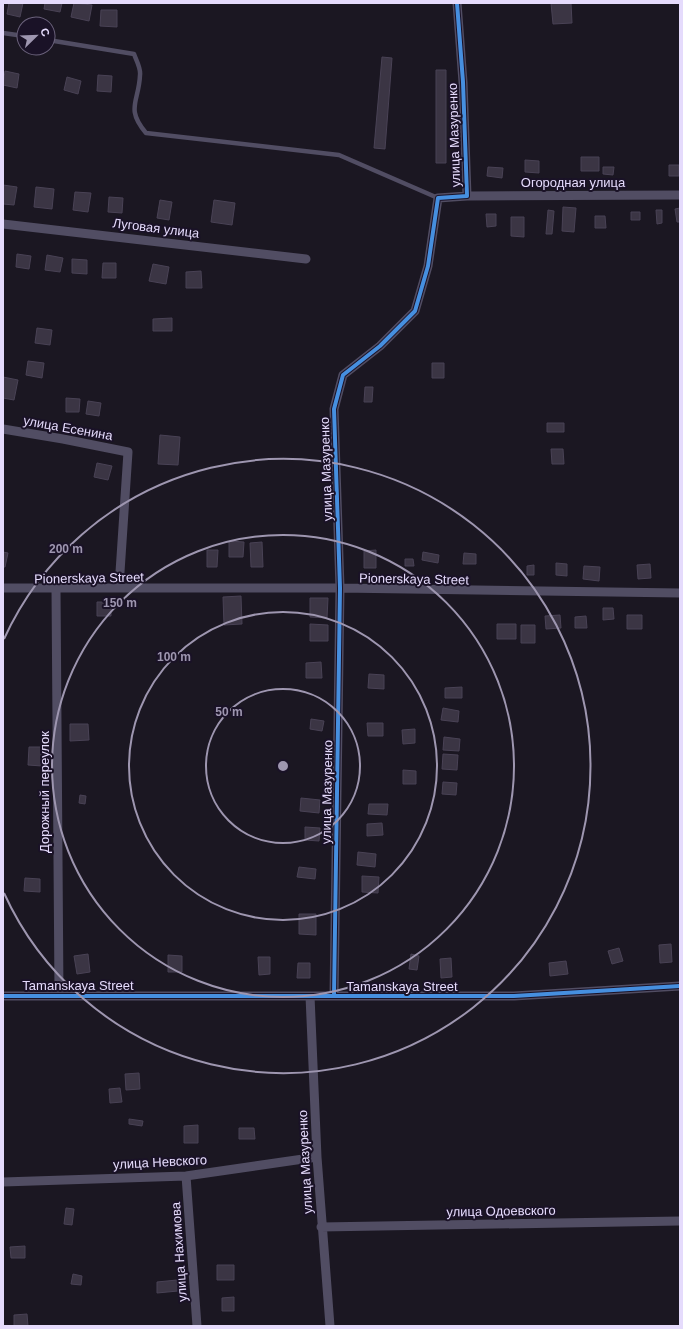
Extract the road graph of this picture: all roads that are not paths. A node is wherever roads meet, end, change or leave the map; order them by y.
1 (457, 3) edge
2 (3, 33) edge
3 (16, 35) edge
4 (56, 41) edge
5 (467, 196) junction
6 (680, 196) edge
7 (438, 198) junction
8 (3, 224) edge
9 (306, 259) dead end
10 (3, 430) edge
11 (119, 587) junction
12 (3, 588) edge
13 (340, 588) junction
14 (56, 589) junction
15 (680, 593) edge
16 (680, 986) edge
17 (59, 994) junction
18 (3, 996) edge
19 (310, 996) junction
20 (334, 996) junction
21 (317, 1157) junction
22 (186, 1176) junction
23 (3, 1182) edge
24 (680, 1221) edge
25 (321, 1227) junction
26 (196, 1326) edge
27 (330, 1326) edge

1 - 5 street, улица Мазуренко
2 - 3 lane
4 - 7 lane
5 - 6 street, Огородная улица
5 - 7 street, улица Мазуренко
7 - 13 street, улица Мазуренко
8 - 9 street, Луговая улица
10 - 11 street, улица Есенина
11 - 13 street, Pionerskaya Street
11 - 14 street, Pionerskaya Street
12 - 14 street, Pionerskaya Street
13 - 15 street, Pionerskaya Street
13 - 20 street, улица Мазуренко
14 - 17 street, Дорожный переулок
16 - 20 street, Tamanskaya Street
17 - 18 street, Tamanskaya Street
17 - 19 street, Tamanskaya Street
19 - 20 street, Tamanskaya Street
19 - 21 street, улица Мазуренко
21 - 22 street, улица Невского
21 - 25 street, улица Мазуренко
22 - 23 street, улица Невского
22 - 26 street, улица Нахимова
24 - 25 street, улица Одоевского
25 - 27 street, улица Мазуренко

